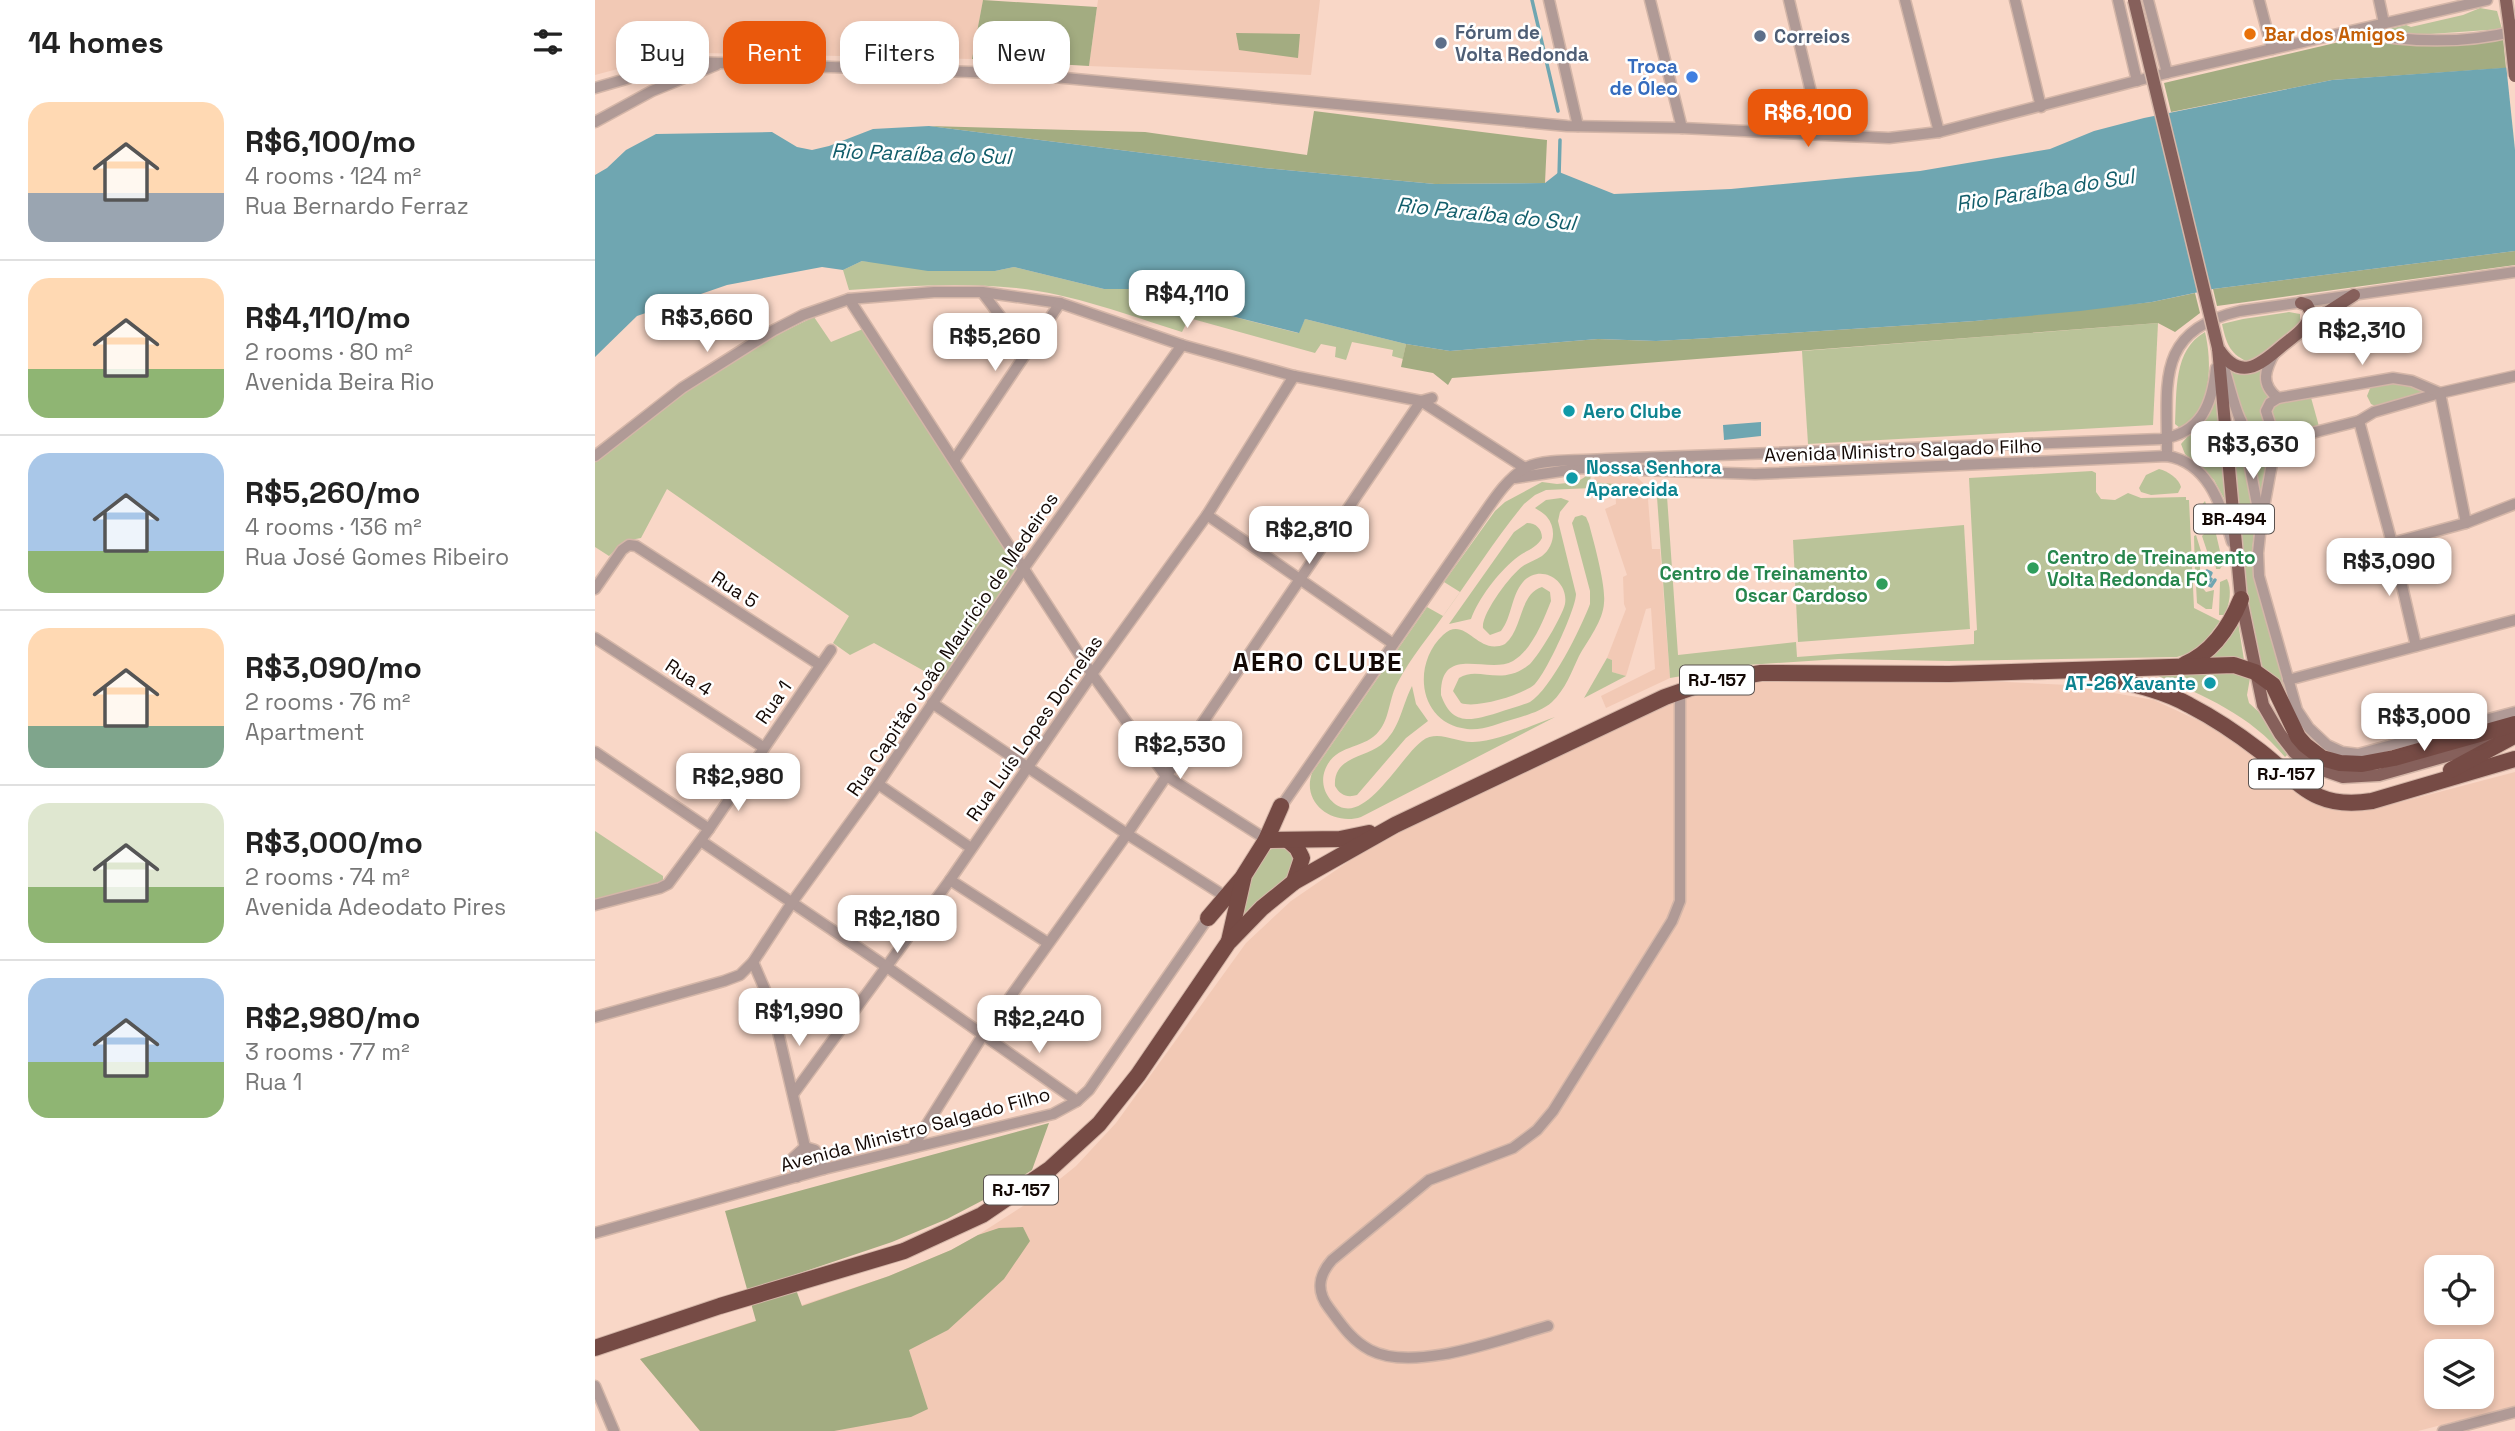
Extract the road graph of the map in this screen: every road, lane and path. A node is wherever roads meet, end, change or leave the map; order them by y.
1 (1549, 0) edge
2 (1650, 0) edge
3 (1789, 0) edge
4 (1905, 0) edge
5 (2015, 0) edge
6 (2118, 0) edge
7 (2134, 0) edge
8 (2148, 0) edge
9 (2259, 0) edge
10 (2379, 0) edge
11 (2487, 0) edge
12 (2506, 0) edge
13 (2384, 23) junction
14 (2512, 27) edge
15 (2350, 31) junction
16 (2272, 49) junction
17 (2514, 56) edge
18 (719, 64) junction
19 (2167, 74) junction
20 (2515, 76) edge
21 (2137, 81) junction
22 (595, 88) edge
23 (2041, 107) junction
24 (595, 122) edge
25 (1572, 126) junction
26 (1682, 128) junction
27 (1939, 132) junction
28 (1821, 134) junction
29 (2515, 272) edge
30 (982, 292) junction
31 (2354, 295) junction
32 (849, 299) junction
33 (1060, 303) junction
34 (2301, 303) junction
35 (2306, 326) junction
36 (1182, 345) junction
37 (2218, 348) junction
38 (2275, 352) junction
39 (1027, 353) junction
40 (1294, 376) junction
41 (2515, 376) edge
42 (2440, 393) junction
43 (2278, 398) junction
44 (1426, 399) junction
45 (2241, 421) junction
46 (2359, 421) junction
47 (2167, 438) junction
48 (2276, 442) junction
49 (1502, 455) junction
50 (595, 456) edge
51 (2167, 456) junction
52 (955, 460) junction
53 (1525, 468) junction
54 (1512, 478) junction
55 (2515, 505) edge
56 (1207, 515) junction
57 (2466, 523) junction
58 (2261, 525) junction
59 (2392, 543) junction
60 (2236, 555) junction
61 (1024, 568) junction
62 (1301, 579) junction
63 (595, 589) edge
64 (2241, 599) junction
65 (2515, 620) edge
66 (595, 638) edge
67 (1392, 643) junction
68 (2416, 646) junction
69 (831, 650) dead end
70 (820, 665) junction
71 (2176, 667) junction
72 (2071, 670) junction
73 (2255, 672) junction
74 (1092, 674) junction
75 (2288, 680) junction
76 (1680, 691) junction
77 (932, 703) junction
78 (2515, 712) edge
79 (2515, 732) edge
80 (764, 747) junction
81 (595, 752) edge
82 (2515, 759) edge
83 (1027, 767) junction
84 (1165, 775) junction
85 (879, 784) junction
86 (2425, 784) junction
87 (1281, 806) joint
88 (1395, 825) junction
89 (709, 829) junction
90 (1127, 834) junction
91 (1264, 838) junction
92 (701, 841) junction
93 (1289, 841) junction
94 (971, 848) junction
95 (1244, 876) junction
96 (950, 880) junction
97 (1294, 882) junction
98 (1223, 895) junction
99 (793, 901) junction
100 (595, 905) edge
101 (1208, 918) junction
102 (1048, 943) junction
103 (1228, 943) junction
104 (753, 962) junction
105 (887, 967) junction
106 (595, 1017) edge
107 (983, 1035) junction
108 (793, 1093) junction
109 (1077, 1101) junction
110 (914, 1146) junction
111 (805, 1147) junction
112 (824, 1169) junction
113 (797, 1177) junction
114 (595, 1233) edge
115 (1548, 1326) dead end
116 (595, 1348) edge
117 (595, 1386) edge
118 (2515, 1412) edge
119 (614, 1431) edge
120 (2443, 1431) edge

1 - 25 street
2 - 26 street
3 - 28 street
4 - 27 street
5 - 23 street
6 - 21 street
7 - 37 main road, bridge
8 - 19 street
9 - 16 street
10 - 13 street
11 - 13 street
12 - 14 main road
13 - 15 street
14 - 15 street
14 - 17 main road, bridge
15 - 16 street
16 - 19 street
17 - 20 main road, bridge
18 - 22 street
18 - 24 street
18 - 25 street
19 - 21 street
21 - 23 street
23 - 27 street
25 - 26 street
26 - 28 street
27 - 28 street
29 - 31 street
30 - 32 street
30 - 33 street
30 - 39 street
31 - 34 street
31 - 35 main road
32 - 50 street
32 - 52 street
33 - 36 street
33 - 39 street
34 - 35 main road
34 - 47 street
35 - 38 main road
36 - 40 street
36 - 61 street, Rua Capitão João Maurício de Medeiros
37 - 38 main road
37 - 45 street
37 - 47 street, Avenida Ministro Salgado Filho
37 - 60 main road, BR-494
38 - 43 street
39 - 52 street
40 - 44 street
40 - 56 street, Rua Luís Lopes Dornelas
41 - 42 street
42 - 43 street
42 - 46 street
42 - 57 street
43 - 48 street
44 - 49 street
44 - 62 street
45 - 48 street
45 - 58 street
46 - 48 street
46 - 59 street
47 - 51 street
47 - 53 street, Avenida Ministro Salgado Filho
48 - 58 street
49 - 53 street
49 - 54 street
51 - 54 street, Avenida Ministro Salgado Filho
51 - 60 street
52 - 61 street
53 - 54 street, Avenida Ministro Salgado Filho
54 - 67 street, Avenida Ministro Salgado Filho
55 - 57 street
56 - 62 street
56 - 74 street, Rua Luís Lopes Dornelas
57 - 59 street
58 - 75 street
59 - 68 street
60 - 64 main road, BR-494
61 - 74 street
61 - 77 street, Rua Capitão João Maurício de Medeiros
62 - 67 street
62 - 84 street
63 - 70 street, Rua 5
64 - 71 highway
64 - 73 main road, BR-494
65 - 68 street
66 - 80 street, Rua 4
67 - 87 street, Avenida Ministro Salgado Filho
68 - 75 street
69 - 70 street, Rua 1
70 - 80 street, Rua 1
71 - 72 highway
71 - 73 highway
72 - 76 highway, RJ-157
72 - 86 highway, RJ-157
73 - 79 highway
74 - 83 street, Rua Luís Lopes Dornelas
74 - 84 street
75 - 78 street
76 - 88 highway, RJ-157
76 - 115 street
77 - 83 street
77 - 85 street, Rua Capitão João Maurício de Medeiros
79 - 86 highway
80 - 89 street, Rua 1
81 - 89 street
82 - 86 highway, RJ-157
83 - 90 street
83 - 94 street, Rua Luís Lopes Dornelas
84 - 90 street
84 - 91 street
85 - 94 street
85 - 99 street, Rua Capitão João Maurício de Medeiros
87 - 91 highway
88 - 93 highway
88 - 97 highway, RJ-157
89 - 92 street, Rua 1
90 - 98 street
90 - 102 street
91 - 93 highway
91 - 95 highway
91 - 98 street, Avenida Ministro Salgado Filho
92 - 99 street
92 - 100 street, Rua 1
93 - 97 highway
94 - 96 street, Rua Luís Lopes Dornelas
95 - 101 highway
95 - 103 highway
96 - 102 street
96 - 105 street, Rua Luís Lopes Dornelas
97 - 103 highway, RJ-157
98 - 101 street, Avenida Ministro Salgado Filho
99 - 104 street, Rua Capitão João Maurício de Medeiros
99 - 105 street
101 - 109 street, Avenida Ministro Salgado Filho
102 - 107 street
103 - 116 highway, RJ-157
104 - 106 street, Rua Capitão João Maurício de Medeiros
104 - 108 street
105 - 107 street
105 - 108 street, Rua Luís Lopes Dornelas
107 - 109 street
107 - 110 street
108 - 111 street
109 - 110 street, Avenida Ministro Salgado Filho
110 - 112 street, Avenida Ministro Salgado Filho
111 - 112 street
111 - 113 street
112 - 113 street, Avenida Ministro Salgado Filho
113 - 114 street, Avenida Ministro Salgado Filho
117 - 119 street
118 - 120 street

